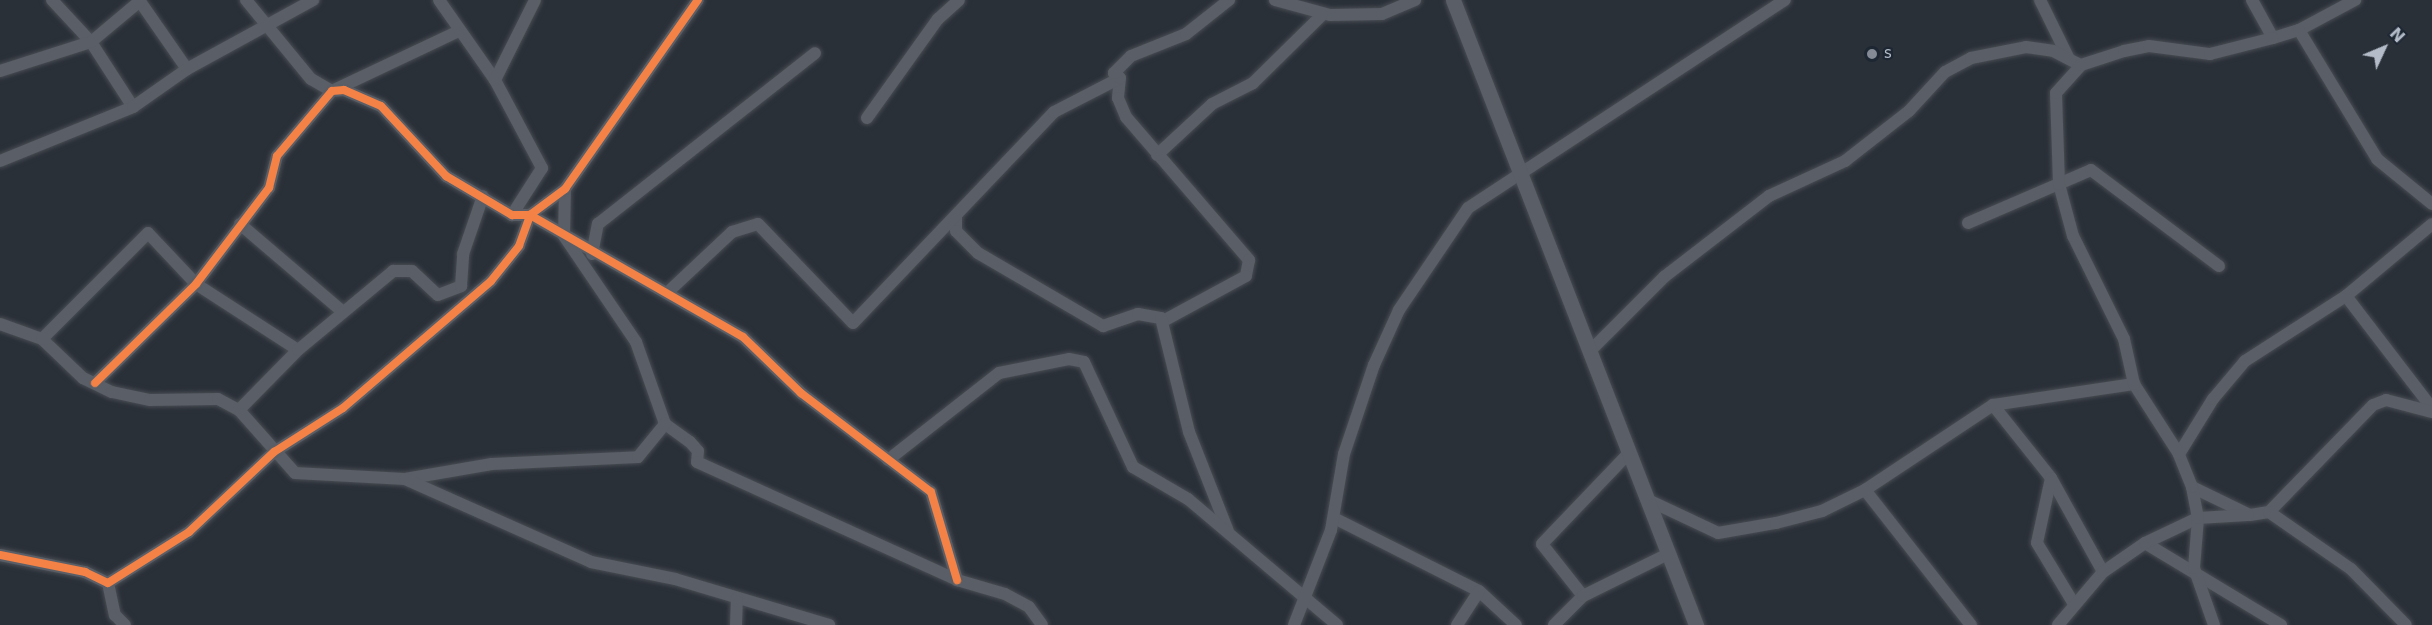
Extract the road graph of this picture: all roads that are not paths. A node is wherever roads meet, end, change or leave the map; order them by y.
1 (52, 0) edge
2 (139, 0) edge
3 (246, 0) edge
4 (313, 0) edge
5 (439, 0) edge
6 (535, 0) edge
7 (699, 0) edge
8 (959, 0) edge
9 (1229, 0) edge
10 (1275, 0) edge
11 (1415, 0) edge
12 (1453, 0) edge
13 (1785, 0) edge
14 (2040, 0) edge
15 (2252, 0) edge
16 (2355, 0) edge
17 (1322, 15) junction
18 (264, 28) junction
19 (2300, 30) junction
20 (459, 31) junction
21 (2272, 38) junction
22 (91, 42) junction
23 (815, 53) dead end
24 (2068, 57) junction
25 (2081, 65) junction
26 (187, 69) junction
27 (0, 71) edge
28 (1120, 78) junction
29 (495, 80) junction
30 (332, 91) junction
31 (133, 106) junction
32 (867, 118) dead end
33 (1157, 155) junction
34 (0, 161) edge
35 (1520, 169) junction
36 (2059, 184) junction
37 (565, 189) junction
38 (483, 196) junction
39 (2432, 204) edge
40 (512, 215) junction
41 (530, 215) junction
42 (956, 215) junction
43 (1968, 223) dead end
44 (240, 224) junction
45 (2432, 224) edge
46 (564, 236) junction
47 (592, 254) junction
48 (2219, 266) dead end
49 (196, 284) junction
50 (668, 292) junction
51 (2346, 296) junction
52 (343, 312) junction
53 (1163, 321) junction
54 (0, 324) edge
55 (42, 339) junction
56 (1592, 349) junction
57 (298, 351) junction
58 (95, 383) junction
59 (2134, 384) junction
60 (1993, 405) junction
61 (239, 410) junction
62 (2432, 410) edge
63 (665, 424) junction
64 (274, 452) junction
65 (1630, 452) junction
66 (2179, 454) junction
67 (888, 460) junction
68 (405, 478) junction
69 (2051, 478) junction
70 (2192, 487) junction
71 (1865, 490) junction
72 (1648, 500) junction
73 (2269, 512) junction
74 (2250, 514) junction
75 (1334, 518) junction
76 (2198, 518) junction
77 (1230, 535) junction
78 (2145, 543) junction
79 (1668, 554) junction
80 (0, 555) edge
81 (2194, 568) junction
82 (2103, 572) junction
83 (957, 580) junction
84 (108, 583) junction
85 (1479, 591) junction
86 (1583, 596) junction
87 (737, 598) junction
88 (1305, 599) junction
89 (2074, 604) junction
90 (799, 621) edge
91 (1038, 624) edge
92 (125, 625) edge
93 (736, 625) edge
94 (829, 625) edge
95 (1294, 625) edge
96 (1337, 625) edge
97 (1457, 625) edge
98 (1516, 625) edge
99 (1554, 625) edge
100 (1696, 625) edge
101 (1971, 625) edge
102 (2058, 625) edge
103 (2214, 625) edge
104 (2281, 625) edge
105 (2406, 625) edge

1 - 22 street
2 - 22 street
2 - 26 street
3 - 18 street
4 - 18 street
5 - 20 street
6 - 29 street
7 - 37 street
8 - 32 street
9 - 28 street
10 - 17 street
11 - 17 street
12 - 35 street
13 - 35 street
14 - 24 street
15 - 21 street
16 - 19 street
17 - 33 street
18 - 26 street
18 - 30 street
19 - 21 street
19 - 39 street
20 - 29 street
20 - 30 street
21 - 25 street
22 - 27 street
22 - 31 street
23 - 47 street
24 - 25 street
24 - 56 street
25 - 36 street
26 - 31 street
28 - 33 street
28 - 42 street
29 - 40 street
30 - 38 street
30 - 44 street
31 - 34 street
33 - 53 street
35 - 56 street
35 - 75 street
36 - 43 street
36 - 48 street
36 - 59 street
37 - 41 street
37 - 46 street
38 - 40 street
38 - 52 street
40 - 41 street
41 - 46 street
41 - 64 street
42 - 50 street
42 - 53 street
44 - 49 street
44 - 52 street
45 - 51 street
46 - 47 street
46 - 63 street
47 - 50 street
49 - 55 street
49 - 57 street
49 - 58 street
50 - 67 street
51 - 62 street
51 - 66 street
52 - 57 street
53 - 77 street
54 - 55 street
55 - 58 street
56 - 65 street
57 - 61 street
58 - 61 street
59 - 60 street
59 - 66 street
60 - 69 street
60 - 71 street
61 - 64 street
62 - 73 street
63 - 68 street
63 - 83 street
64 - 68 street
64 - 84 street
65 - 72 street
65 - 86 street
66 - 70 street
67 - 77 street
67 - 83 street
68 - 87 street
69 - 82 street
69 - 89 street
70 - 74 street
70 - 76 street
71 - 72 street
71 - 101 street
72 - 79 street
73 - 74 street
73 - 105 street
74 - 76 street
75 - 85 street
75 - 88 street
76 - 78 street
76 - 81 street
77 - 88 street
78 - 81 street
78 - 82 street
79 - 86 street
79 - 100 street
80 - 84 street
81 - 103 street
81 - 104 street
82 - 89 street
83 - 91 street
84 - 92 street
85 - 97 street
85 - 98 street
86 - 99 street
87 - 90 street
87 - 93 street
88 - 95 street
88 - 96 street
89 - 102 street
90 - 94 street

